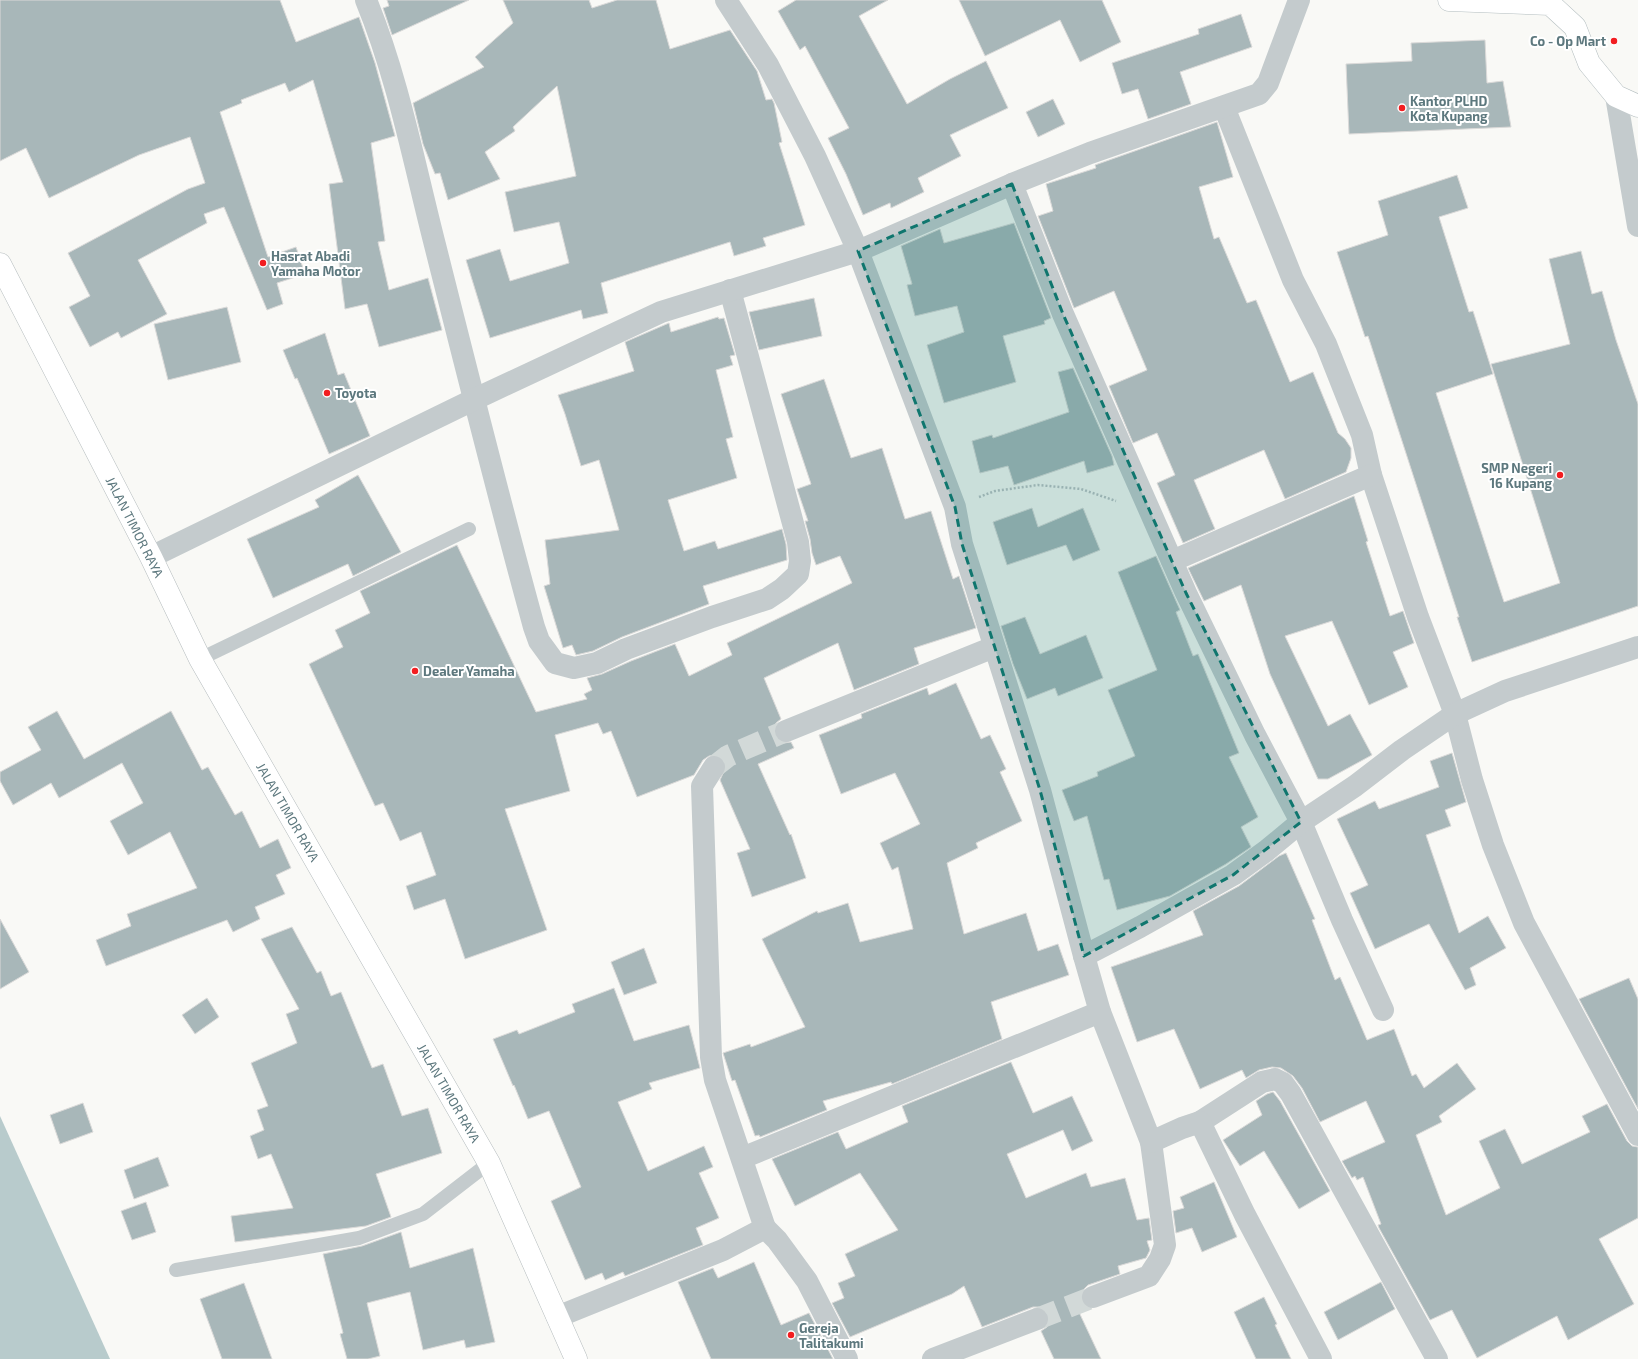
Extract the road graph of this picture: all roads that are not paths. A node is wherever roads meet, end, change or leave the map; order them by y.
1 (366, 0) edge
2 (726, 0) edge
3 (1299, 0) edge
4 (1449, 0) edge
5 (1549, 2) edge
6 (1616, 96) junction
7 (1638, 106) edge
8 (1224, 107) junction
9 (1012, 184) junction
10 (1638, 226) edge
11 (858, 251) junction
12 (0, 264) edge
13 (730, 290) junction
14 (474, 400) junction
15 (1371, 475) junction
16 (469, 529) dead end
17 (151, 557) junction
18 (1172, 561) junction
19 (994, 647) junction
20 (1638, 647) edge
21 (200, 659) junction
22 (1455, 714) junction
23 (786, 731) tunnel mouth
24 (714, 767) tunnel mouth
25 (1301, 822) junction
26 (1084, 956) junction
27 (1383, 1010) dead end
28 (1100, 1012) junction
29 (1200, 1122) junction
30 (1638, 1135) edge
31 (1151, 1142) junction
32 (742, 1158) junction
33 (489, 1163) junction
34 (765, 1228) junction
35 (176, 1270) dead end
36 (1093, 1298) tunnel mouth
37 (557, 1317) junction
38 (1037, 1319) tunnel mouth
39 (576, 1359) edge
40 (847, 1359) edge
41 (933, 1359) edge
42 (1321, 1359) edge
43 (1437, 1359) edge

1 - 14 street
2 - 11 street
3 - 8 street
4 - 5 main road
5 - 6 main road
6 - 7 main road
6 - 10 street
8 - 9 street
8 - 15 street
9 - 11 street
9 - 18 street
11 - 13 street
11 - 19 street
12 - 17 main road, JALAN TIMOR RAYA
13 - 14 street
13 - 14 street
14 - 17 street
15 - 18 street
15 - 22 street
16 - 21 lane
17 - 21 main road, JALAN TIMOR RAYA
18 - 25 street
19 - 23 street
19 - 26 street
20 - 22 street
21 - 33 main road, JALAN TIMOR RAYA
22 - 25 street
22 - 30 street
24 - 32 street
25 - 26 street
25 - 27 street
26 - 28 street
28 - 31 street
28 - 32 street
29 - 31 street
29 - 42 street
29 - 43 street
31 - 36 street
32 - 34 street
33 - 35 lane
33 - 37 main road, JALAN TIMOR RAYA
34 - 37 street
34 - 40 street
37 - 39 main road, JALAN TIMOR RAYA
38 - 41 street

